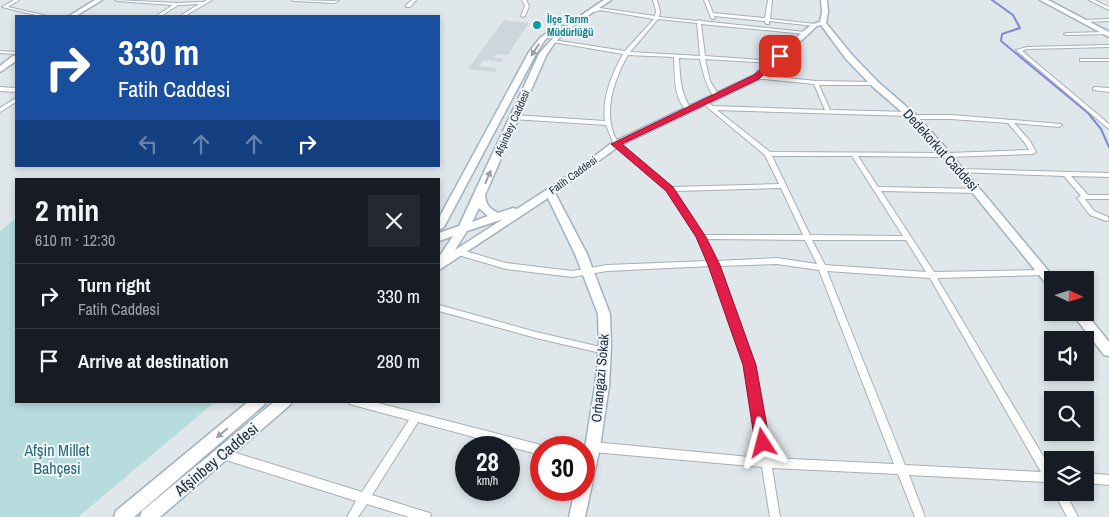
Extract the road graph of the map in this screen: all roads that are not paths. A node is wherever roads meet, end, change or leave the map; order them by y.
1 (16, 0) edge
2 (99, 0) edge
3 (117, 0) edge
4 (138, 0) edge
5 (186, 0) edge
6 (210, 0) edge
7 (294, 0) edge
8 (337, 0) edge
9 (414, 0) edge
10 (524, 0) edge
11 (601, 0) edge
12 (608, 0) edge
13 (655, 0) edge
14 (706, 0) edge
15 (770, 0) edge
16 (824, 0) edge
17 (1043, 0) edge
18 (1090, 0) edge
19 (204, 3) junction
20 (179, 4) junction
21 (2, 6) edge
22 (408, 6) dead end
23 (1109, 9) edge
24 (595, 11) junction
25 (712, 14) junction
26 (41, 15) edge
27 (74, 15) edge
28 (160, 15) edge
29 (184, 15) edge
30 (523, 16) dead end
31 (657, 18) junction
32 (768, 19) junction
33 (822, 20) junction
34 (1109, 20) edge
35 (699, 21) junction
36 (1084, 21) junction
37 (715, 22) junction
38 (765, 27) junction
39 (805, 32) junction
40 (1066, 34) dead end
41 (1108, 34) edge
42 (553, 41) junction
43 (1109, 46) edge
44 (0, 52) edge
45 (15, 53) edge
46 (626, 53) junction
47 (676, 56) junction
48 (703, 57) junction
49 (15, 59) edge
50 (1082, 60) dead end
51 (1109, 60) edge
52 (773, 62) junction
53 (0, 70) edge
54 (756, 77) junction
55 (816, 83) junction
56 (875, 84) junction
57 (0, 89) edge
58 (1095, 89) dead end
59 (15, 90) edge
60 (1109, 90) edge
61 (716, 96) junction
62 (15, 101) edge
63 (707, 105) junction
64 (0, 110) edge
65 (689, 110) junction
66 (828, 111) junction
67 (912, 115) junction
68 (514, 117) junction
69 (1009, 122) junction
70 (608, 123) junction
71 (1059, 125) dead end
72 (1109, 127) edge
73 (616, 144) junction
74 (768, 154) junction
75 (854, 155) junction
76 (947, 155) junction
77 (961, 171) junction
78 (1066, 174) junction
79 (1109, 175) edge
80 (784, 186) junction
81 (875, 188) junction
82 (670, 189) junction
83 (978, 191) junction
84 (550, 192) junction
85 (480, 195) junction
86 (1086, 197) junction
87 (1109, 197) edge
88 (533, 204) junction
89 (497, 217) junction
90 (1106, 219) dead end
91 (440, 226) edge
92 (463, 229) junction
93 (440, 236) edge
94 (807, 236) junction
95 (701, 237) junction
96 (907, 238) junction
97 (455, 250) junction
98 (440, 251) edge
99 (440, 265) edge
100 (714, 265) junction
101 (822, 268) junction
102 (588, 270) junction
103 (1043, 272) joint
104 (932, 275) junction
105 (440, 308) edge
106 (1084, 321) edge
107 (605, 351) junction
108 (1109, 351) edge
109 (257, 403) edge
110 (283, 403) edge
111 (360, 403) edge
112 (415, 418) junction
113 (595, 436) edge
114 (530, 447) edge
115 (595, 447) edge
116 (223, 454) junction
117 (766, 463) junction
118 (1044, 464) edge
119 (902, 470) junction
120 (1044, 478) edge
121 (1094, 479) edge
122 (1109, 480) edge
123 (366, 498) junction
124 (580, 501) edge
125 (1064, 501) edge
126 (122, 517) edge
127 (148, 517) edge
128 (352, 517) edge
129 (426, 517) edge
130 (577, 517) edge
131 (775, 517) edge
132 (920, 517) edge
133 (1073, 517) edge

1 - 21 street
2 - 27 street
3 - 4 street
4 - 20 street
5 - 20 street
6 - 19 street
7 - 8 street
9 - 22 street
10 - 30 street
11 -> 91 street, Afşinbey Caddesi
12 - 24 street, Afşinbey Caddesi
13 - 31 street
14 - 25 street
15 - 32 street
16 - 33 street
17 - 36 street
18 - 23 street
19 - 20 street
19 - 29 street
20 - 28 street
21 - 26 street
24 - 31 street
24 - 42 street, Afşinbey Caddesi
25 - 32 street
25 - 37 street
31 - 35 street
31 - 46 street
32 - 33 street
32 - 38 street
33 - 39 street, Fatih Caddesi
33 - 56 street, Dedekorkut Caddesi
34 - 36 street
35 - 37 street
35 - 48 street
36 - 41 street
37 - 38 street
38 - 39 street
39 - 52 street, Fatih Caddesi
40 - 41 street
42 - 46 street
42 - 68 street, Afşinbey Caddesi
43 - 72 street
44 - 45 street
46 - 47 street
46 - 70 street
47 - 48 street
47 - 65 street
48 - 52 street
48 - 61 street
49 - 53 street
50 - 51 street
52 - 54 street, Fatih Caddesi
54 - 55 street
54 - 61 street, Fatih Caddesi
55 - 56 street
55 - 66 street
56 - 67 street, Dedekorkut Caddesi
57 - 59 street
58 - 60 street
61 - 63 street, Fatih Caddesi
62 - 64 street
63 - 65 street, Fatih Caddesi
63 - 66 street
63 - 74 street
65 - 73 street, Fatih Caddesi
66 - 67 street
67 - 69 street
67 - 76 street, Dedekorkut Caddesi
68 - 70 street
85 -> 68 street, Afşinbey Caddesi
69 - 71 street
69 - 76 street
70 - 73 street
73 - 82 street
73 - 84 street, Fatih Caddesi
74 - 75 street
74 - 80 street
75 - 76 street
75 - 81 street
76 - 77 street, Dedekorkut Caddesi
77 - 78 street
77 - 83 street, Dedekorkut Caddesi
78 - 79 street
78 - 86 street
80 - 82 street
80 - 94 street
81 - 83 street
81 - 96 street
82 - 95 street
83 - 103 street, Dedekorkut Caddesi
84 - 88 street, Fatih Caddesi
84 - 102 street, Orhangazi Sokak
85 - 89 street
85 - 92 street, Afşinbey Caddesi
86 - 87 street
86 - 90 street
88 - 89 street
88 - 97 street
89 - 92 street
92 - 93 street
92 - 97 street, Afşinbey Caddesi
94 - 95 street
94 - 96 street
94 - 101 street
95 - 100 street
96 - 104 street
97 - 98 street
97 - 99 street
97 - 102 street
100 - 101 street
100 - 102 street
100 - 117 street
101 - 104 street
101 - 119 street
102 - 107 street, Orhangazi Sokak
103 - 104 street
104 - 118 street
105 - 107 street
106 - 108 street
107 - 113 street, Orhangazi Sokak
109 -> 126 street, Afşinbey Caddesi
110 - 116 street, Afşinbey Caddesi
111 - 112 street
112 - 114 street
112 - 123 street
115 - 117 street
116 - 123 street
116 - 127 street, Afşinbey Caddesi
117 - 119 street
117 - 131 street
119 - 120 street
119 - 132 street
121 - 122 street
123 - 128 street
123 - 129 street
124 - 130 street
125 - 133 street

